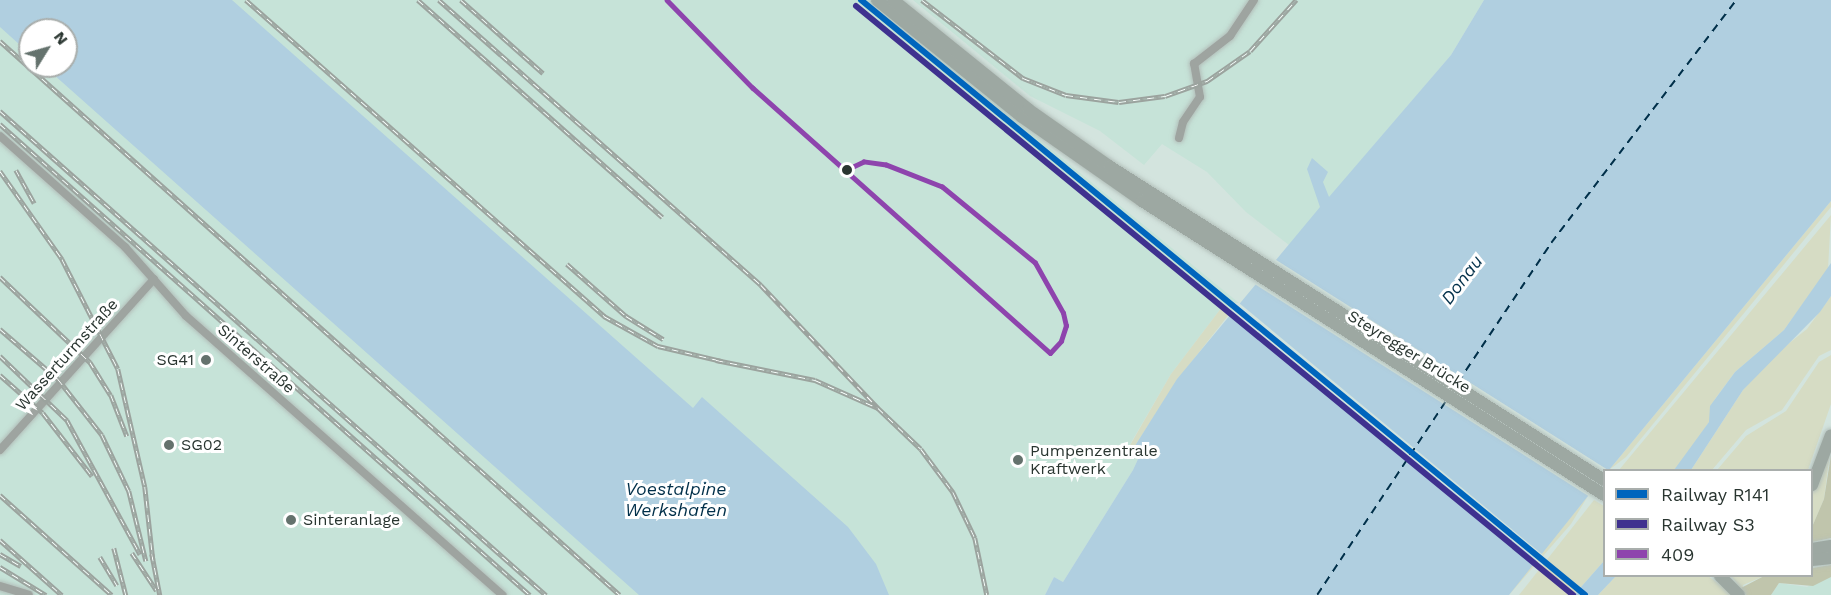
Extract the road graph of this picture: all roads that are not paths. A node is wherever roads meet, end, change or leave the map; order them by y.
1 (877, 0) edge
2 (893, 0) edge
3 (1254, 0) edge
4 (0, 136) edge
5 (1179, 138) dead end
6 (1200, 232) junction
7 (154, 279) junction
8 (1831, 435) edge
9 (0, 450) edge
10 (1603, 479) edge
11 (1813, 482) edge
12 (1603, 494) edge
13 (1720, 577) edge
14 (0, 586) edge
15 (29, 595) edge
16 (502, 595) edge
17 (1739, 595) edge

1 - 6 main road
2 - 6 main road
3 - 5 street
4 - 7 street, Sinterstraße
6 - 10 main road, Steyregger Brücke
6 - 12 main road, Steyregger Brücke
7 - 9 street, Wasserturmstraße
7 - 16 street, Sinterstraße
8 - 11 main road
13 - 17 main road
14 - 15 street

